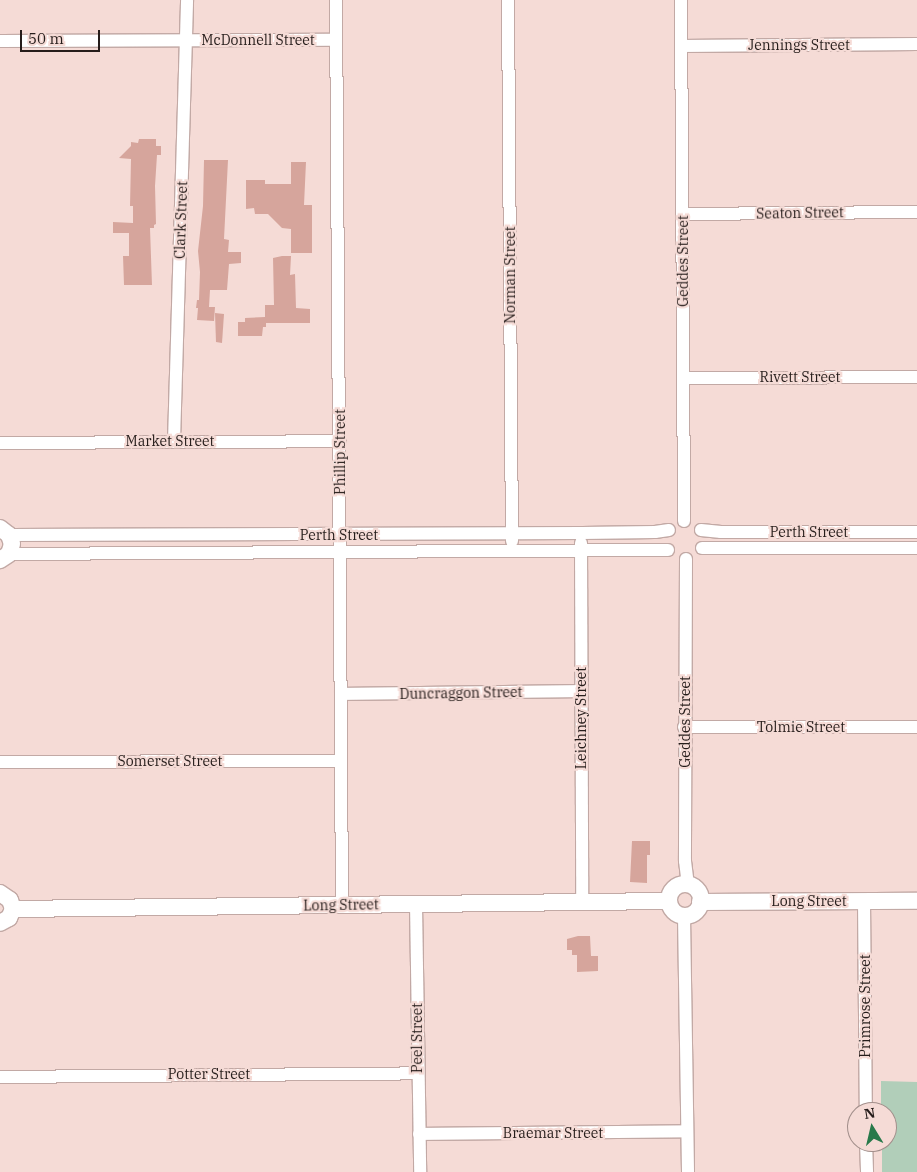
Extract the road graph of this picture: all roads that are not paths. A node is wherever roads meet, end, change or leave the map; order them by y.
1 (187, 0) edge
2 (336, 0) edge
3 (508, 0) edge
4 (681, 0) edge
5 (187, 40) junction
6 (336, 40) junction
7 (0, 41) edge
8 (917, 44) edge
9 (681, 46) junction
10 (917, 212) edge
11 (683, 214) junction
12 (917, 377) edge
13 (682, 378) junction
14 (174, 441) junction
15 (340, 441) junction
16 (0, 443) edge
17 (684, 521) junction
18 (669, 530) junction
19 (701, 530) junction
20 (5, 531) edge
21 (917, 532) edge
22 (512, 533) junction
23 (812, 533) junction
24 (582, 534) junction
25 (339, 535) junction
26 (702, 548) junction
27 (917, 548) edge
28 (812, 549) junction
29 (339, 550) junction
30 (581, 550) junction
31 (668, 550) junction
32 (512, 551) junction
33 (4, 557) edge
34 (686, 559) junction
35 (581, 691) junction
36 (341, 694) junction
37 (684, 727) junction
38 (917, 727) edge
39 (339, 761) junction
40 (0, 762) edge
41 (688, 884) junction
42 (0, 893) edge
43 (669, 901) junction
44 (864, 901) junction
45 (917, 901) edge
46 (700, 902) junction
47 (582, 903) junction
48 (416, 904) junction
49 (342, 905) junction
50 (13, 909) junction
51 (684, 916) junction
52 (0, 923) edge
53 (417, 1073) junction
54 (0, 1076) edge
55 (866, 1102) edge
56 (687, 1131) junction
57 (419, 1134) junction
58 (866, 1152) edge
59 (420, 1172) edge
60 (688, 1172) edge
61 (867, 1172) edge

1 - 5 street, Clark Street
2 - 6 street, Phillip Street
3 - 22 street, Norman Street
4 - 9 street, Geddes Street
5 - 6 street, McDonnell Street
5 - 7 street, McDonnell Street
5 - 14 street, Clark Street
6 - 15 street, Phillip Street
8 - 9 street, Jennings Street
9 - 11 street, Geddes Street
10 - 11 street, Seaton Street
11 - 13 street, Geddes Street
12 - 13 street, Rivett Street
13 - 17 street, Geddes Street
14 - 15 street, Market Street
14 - 16 street, Market Street
15 - 25 street, Phillip Street
17 - 18 street
17 - 19 street
18 - 24 street, Perth Street
18 - 31 street
19 - 23 street, Perth Street
19 - 26 street
20 - 25 street, Perth Street
20 - 33 street
21 - 23 street, Perth Street
22 - 24 street, Perth Street
22 - 25 street, Perth Street
22 - 32 street, Norman Street
23 - 28 street
24 - 30 street, Leichney Street
25 - 29 street, Phillip Street
26 - 28 street, Perth Street
26 - 34 street
27 - 28 street, Perth Street
29 - 32 street, Perth Street
29 - 33 street, Perth Street
29 - 36 street, Phillip Street
30 - 31 street, Perth Street
30 - 32 street, Perth Street
30 - 35 street, Leichney Street
31 - 34 street
34 - 37 street, Geddes Street
35 - 36 street, Duncraggon Street
35 - 47 street, Leichney Street
36 - 39 street, Phillip Street
37 - 38 street, Tolmie Street
37 - 41 street, Geddes Street
39 - 40 street, Somerset Street
39 - 49 street, Phillip Street
41 - 43 street
41 - 46 street
42 - 50 street
43 - 47 street, Long Street
43 - 51 street
44 - 45 street, Long Street
44 - 46 street, Long Street
44 - 55 street, Primrose Street
46 - 51 street
47 - 48 street, Long Street
48 - 49 street, Long Street
48 - 53 street, Peel Street
49 - 50 street, Long Street
50 - 52 street
51 - 56 street
53 - 54 street, Potter Street
53 - 57 street, Peel Street
56 - 57 street, Braemar Street
56 - 60 street
57 - 59 street, Peel Street
58 - 61 street

